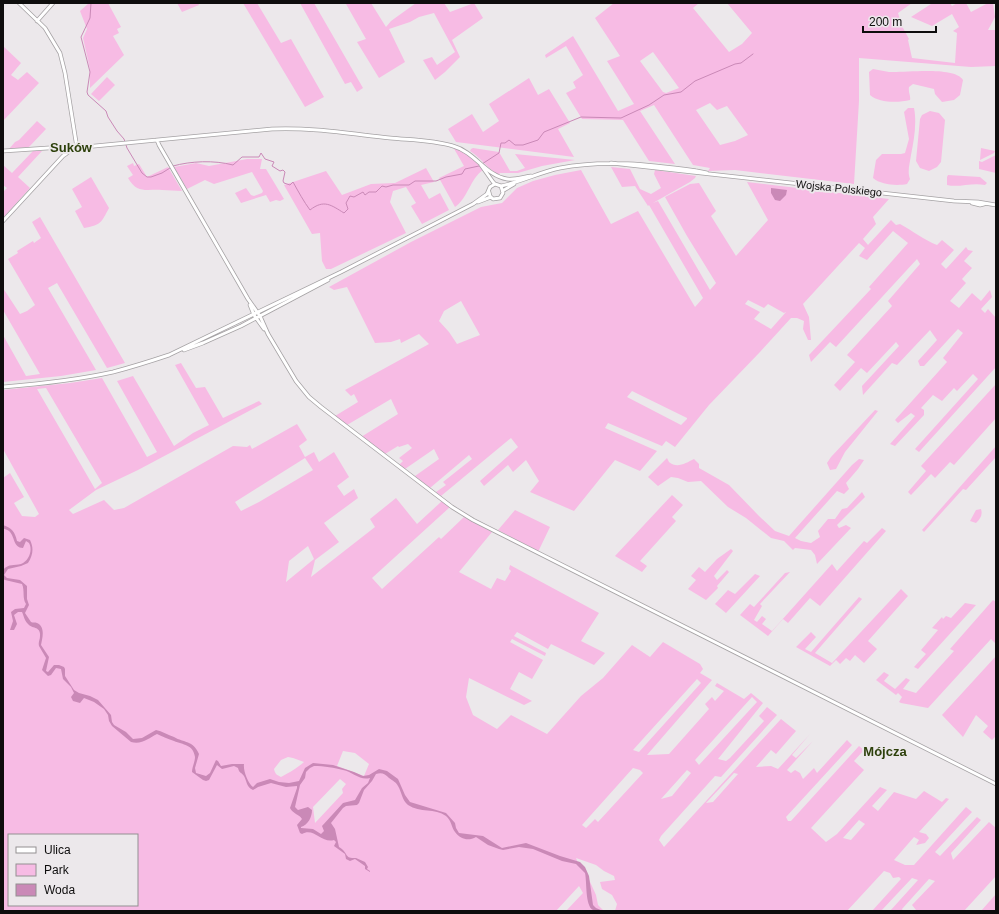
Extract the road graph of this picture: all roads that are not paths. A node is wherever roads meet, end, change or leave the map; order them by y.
1 (19, 3) edge
2 (53, 3) edge
3 (37, 21) junction
4 (157, 140) junction
5 (57, 148) junction
6 (77, 148) junction
7 (3, 151) edge
8 (69, 151) junction
9 (66, 154) junction
10 (482, 165) junction
11 (487, 174) junction
12 (531, 176) junction
13 (520, 180) junction
14 (495, 184) junction
15 (491, 186) junction
16 (501, 186) junction
17 (504, 190) junction
18 (489, 192) junction
19 (491, 197) junction
20 (473, 204) junction
21 (996, 205) edge
22 (3, 221) edge
23 (248, 299) junction
24 (259, 315) junction
25 (255, 317) junction
26 (268, 333) junction
27 (3, 387) edge
28 (996, 784) edge

1 - 3 street
2 - 3 street
3 - 6 street
4 - 6 street
4 - 10 street
4 - 23 street
5 - 7 street
5 - 8 street
5 - 9 street
6 - 8 street
8 - 9 street
9 - 22 street
10 - 11 street
10 - 12 street
11 - 14 street
11 - 15 street
12 - 13 street
12 - 21 street, Wojska Polskiego
13 - 16 street
13 - 17 street
14 - 15 street
14 - 16 street
15 - 18 street
16 - 17 street
17 - 19 street
18 - 19 street
18 - 20 street
19 - 20 street
20 - 24 street
23 - 24 street
23 - 25 street
24 - 25 street
24 - 26 street
25 - 26 street
25 - 27 street
26 - 28 street

